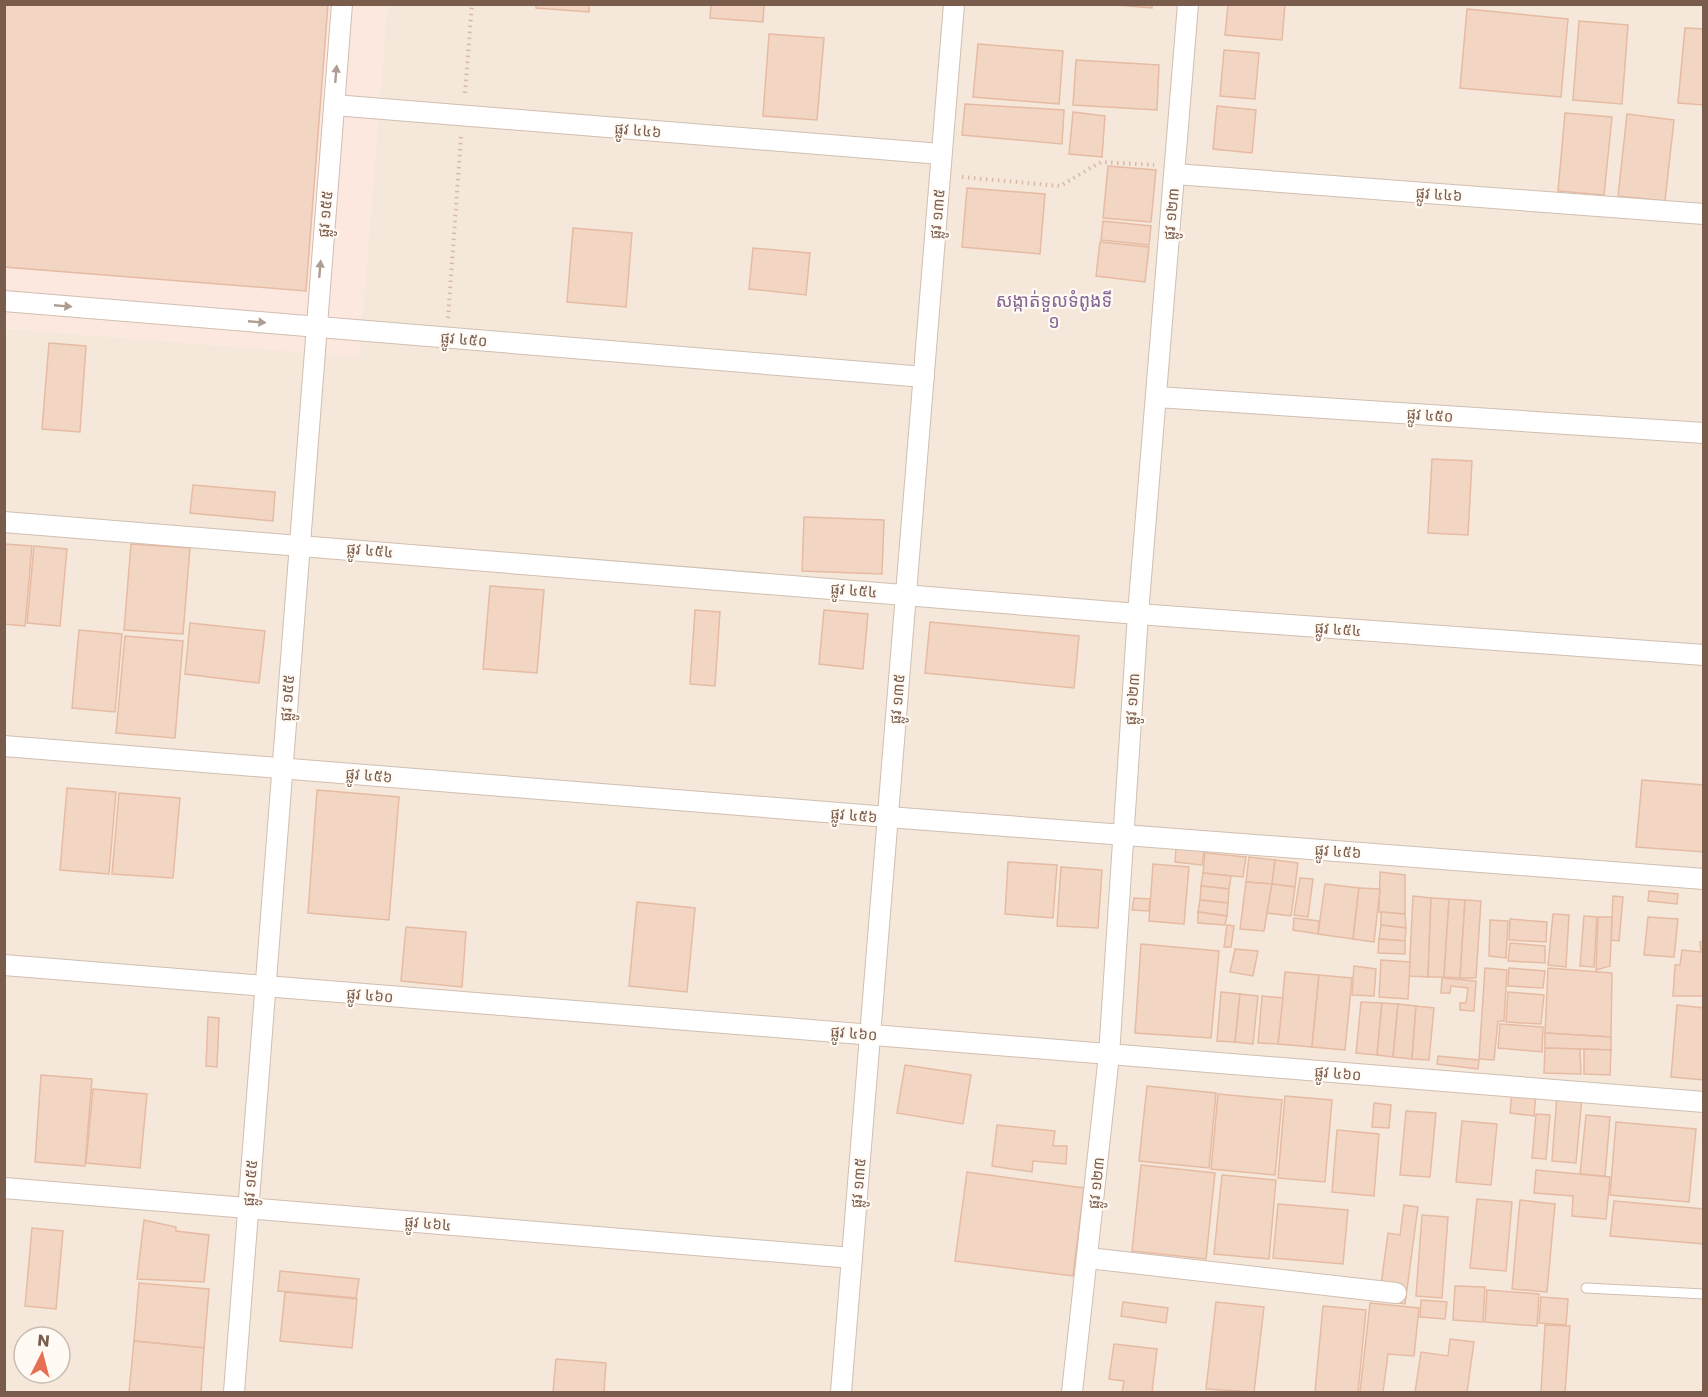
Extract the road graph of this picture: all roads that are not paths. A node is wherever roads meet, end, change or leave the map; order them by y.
1 (342, 4) edge
2 (954, 4) edge
3 (1188, 4) edge
4 (334, 105) junction
5 (941, 154) junction
6 (1175, 170) junction
7 (1704, 214) edge
8 (4, 301) edge
9 (316, 327) junction
10 (924, 377) junction
11 (1157, 397) junction
12 (1704, 433) edge
13 (4, 522) edge
14 (299, 544) junction
15 (906, 595) junction
16 (1138, 614) junction
17 (1704, 655) edge
18 (4, 746) edge
19 (282, 768) junction
20 (888, 818) junction
21 (1122, 835) junction
22 (1704, 879) edge
23 (4, 965) edge
24 (265, 986) junction
25 (870, 1034) junction
26 (1109, 1055) junction
27 (1704, 1102) edge
28 (4, 1188) edge
29 (248, 1208) junction
30 (852, 1258) junction
31 (1089, 1258) junction
32 (1586, 1288) dead end
33 (1396, 1293) dead end
34 (1704, 1294) edge
35 (234, 1392) edge
36 (841, 1392) edge
37 (1072, 1392) edge

4 -> 1 street, ផ្លូវ ១៥៥
2 - 5 street, ផ្លូវ ១៣៥
3 - 6 street, ផ្លូវ ១២៣
4 - 5 street, ផ្លូវ ៤៤៦
9 -> 4 street, ផ្លូវ ១៥៥
5 - 10 street, ផ្លូវ ១៣៥
6 - 7 street, ផ្លូវ ៤៤៦
6 - 11 street, ផ្លូវ ១២៣
8 -> 9 street, ផ្លូវ ៤៥០
9 - 10 street, ផ្លូវ ៤៥០
9 - 14 street, ផ្លូវ ១៥៥
10 - 15 street, ផ្លូវ ១៣៥
11 - 12 street, ផ្លូវ ៤៥០
11 - 16 street, ផ្លូវ ១២៣
13 - 14 street, ផ្លូវ ៤៥៤
14 - 15 street, ផ្លូវ ៤៥៤
14 - 19 street, ផ្លូវ ១៥៥
15 - 16 street, ផ្លូវ ៤៥៤
15 - 20 street, ផ្លូវ ១៣៥
16 - 17 street, ផ្លូវ ៤៥៤
16 - 21 street, ផ្លូវ ១២៣
18 - 19 street, ផ្លូវ ៤៥៦
19 - 20 street, ផ្លូវ ៤៥៦
19 - 24 street, ផ្លូវ ១៥៥
20 - 21 street, ផ្លូវ ៤៥៦
20 - 25 street, ផ្លូវ ១៣៥
21 - 22 street, ផ្លូវ ៤៥៦
21 - 26 street, ផ្លូវ ១២៣
23 - 24 street, ផ្លូវ ៤៦០
24 - 25 street, ផ្លូវ ៤៦០
24 - 29 street, ផ្លូវ ១៥៥
25 - 26 street, ផ្លូវ ៤៦០
25 - 30 street, ផ្លូវ ១៣៥
26 - 27 street, ផ្លូវ ៤៦០
26 - 31 street, ផ្លូវ ១២៣
28 - 29 street, ផ្លូវ ៤៦៤
29 - 30 street, ផ្លូវ ៤៦៤
29 - 35 street, ផ្លូវ ១៥៥
30 - 36 street, ផ្លូវ ១៣៥
31 - 33 street
31 - 37 street, ផ្លូវ ១២៣
32 - 34 lane

